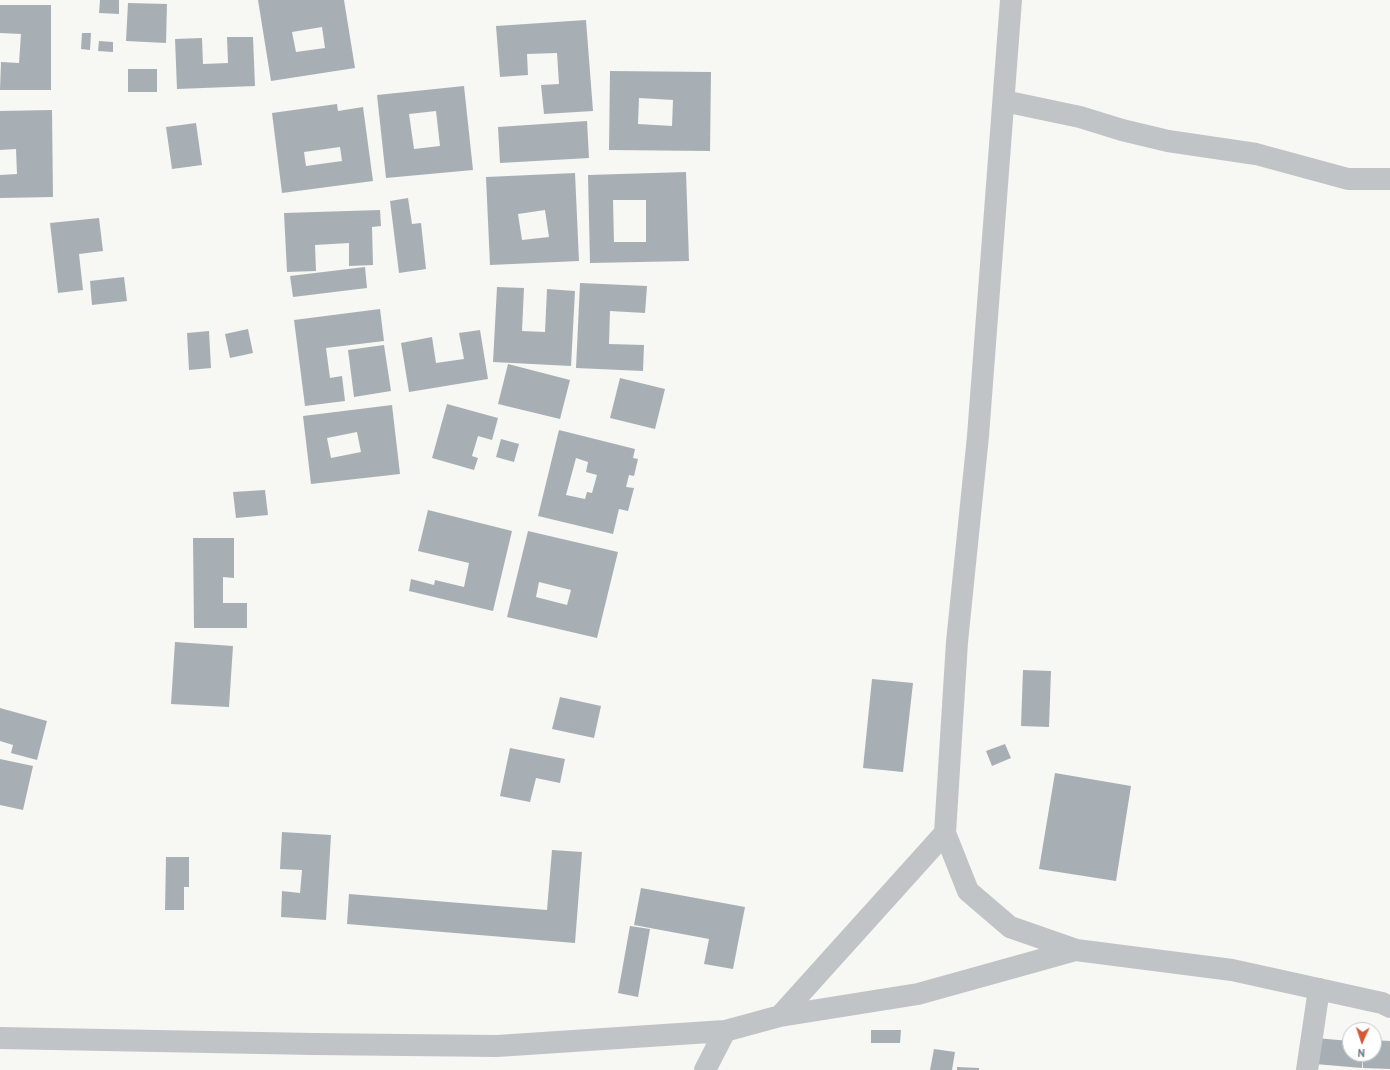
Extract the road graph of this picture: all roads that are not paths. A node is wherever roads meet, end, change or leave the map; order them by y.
1 (1011, 0) edge
2 (1004, 101) junction
3 (1390, 180) edge
4 (945, 833) junction
5 (1076, 950) junction
6 (1318, 989) junction
7 (1390, 1007) edge
8 (780, 1016) junction
9 (725, 1031) junction
10 (0, 1038) edge
11 (705, 1070) edge
12 (1307, 1070) edge

1 - 2 street
2 - 3 street
2 - 4 street
4 - 5 street
4 - 8 street
5 - 6 street
5 - 8 street
6 - 7 street
6 - 12 street
8 - 9 street
9 - 10 street
9 - 11 street

